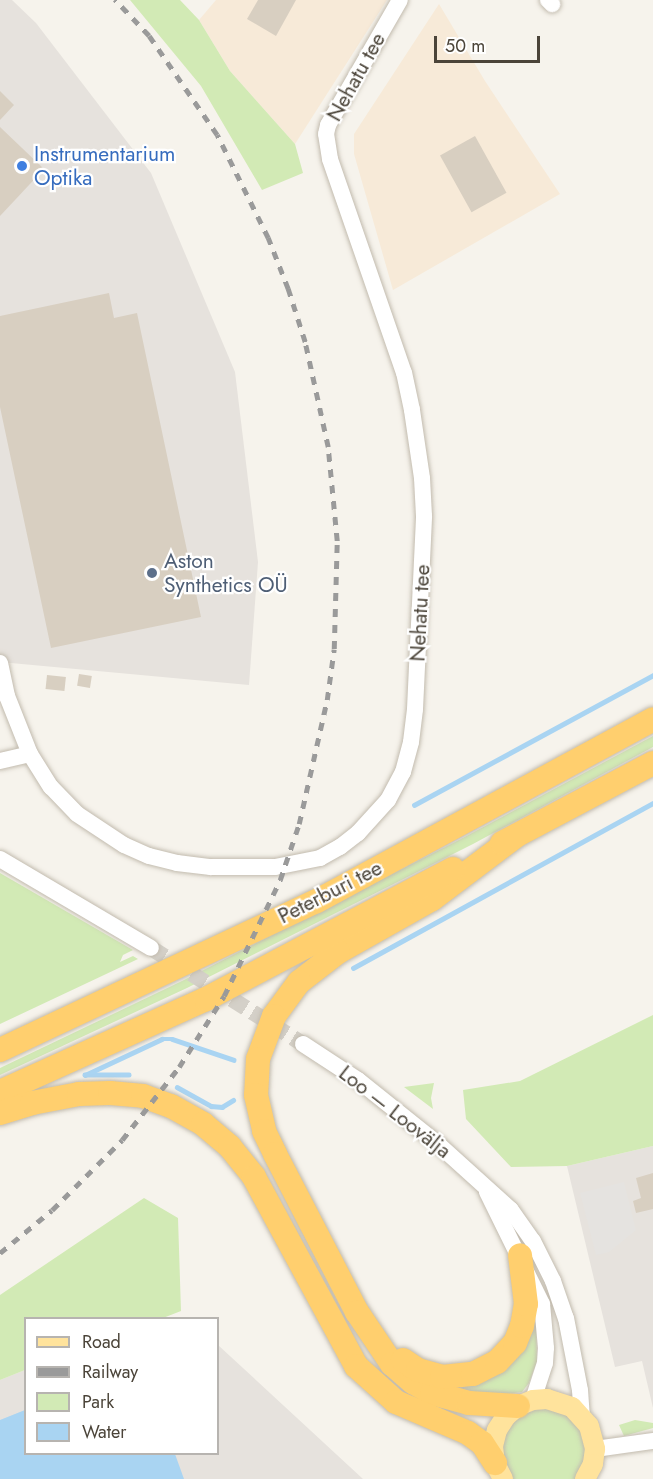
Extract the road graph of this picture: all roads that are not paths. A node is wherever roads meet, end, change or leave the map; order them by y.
1 (400, 0) edge
2 (0, 663) edge
3 (653, 719) edge
4 (30, 754) junction
5 (0, 761) edge
6 (653, 763) edge
7 (516, 836) junction
8 (0, 859) edge
9 (151, 948) tunnel mouth
10 (97, 1006) junction
11 (0, 1031) edge
12 (303, 1044) tunnel mouth
13 (0, 1050) edge
14 (0, 1092) edge
15 (0, 1113) edge
16 (484, 1185) junction
17 (520, 1255) junction
18 (378, 1345) junction
19 (526, 1403) junction
20 (582, 1416) junction
21 (653, 1441) edge
22 (595, 1449) junction
23 (499, 1471) edge
24 (586, 1479) edge

1 - 4 street, Nehatu tee
2 - 4 street, Nehatu tee
3 - 10 highway, Peterburi tee
4 - 5 street
6 - 7 highway, Peterburi tee
7 - 14 highway, Peterburi tee
7 - 18 highway
8 - 9 street
10 - 11 highway
10 - 13 highway, Peterburi tee
12 - 16 street, Loo — Loovälja
15 - 23 highway
16 - 17 street, Loo — Loovälja
16 - 20 street, Loo — Loovälja
17 - 18 highway
17 - 19 street, Loo — Loovälja
18 - 19 highway
19 - 20 main road
19 - 23 main road
20 - 22 main road
21 - 22 street
22 - 24 main road

